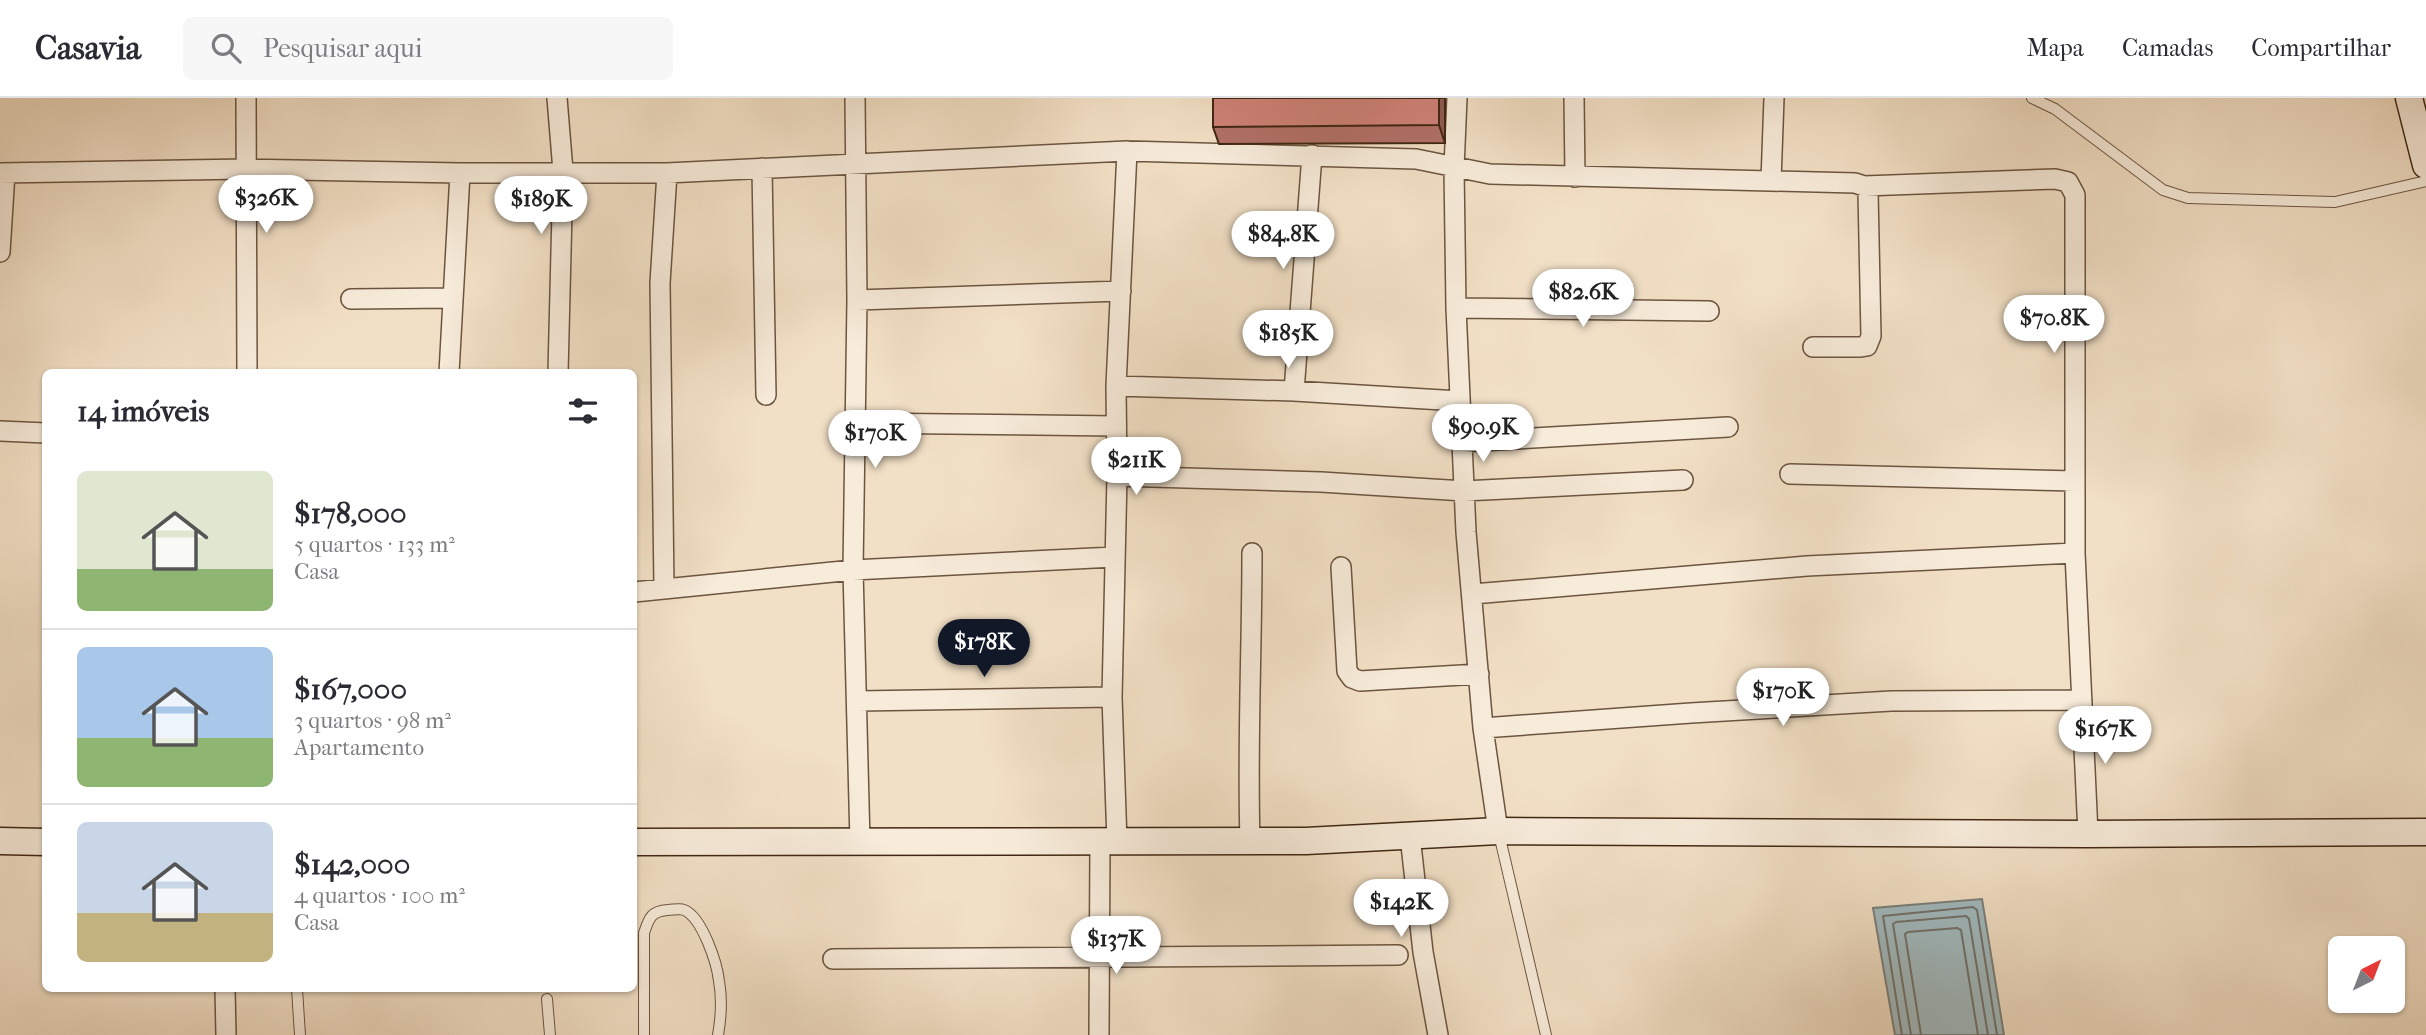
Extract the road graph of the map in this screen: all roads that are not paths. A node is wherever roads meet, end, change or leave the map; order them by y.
1 (246, 98) edge
2 (557, 98) edge
3 (855, 98) edge
4 (1457, 98) edge
5 (1574, 98) edge
6 (1773, 98) edge
7 (2032, 98) edge
8 (2409, 102) edge
9 (1127, 151) junction
10 (1312, 155) junction
11 (858, 163) junction
12 (2426, 165) edge
13 (1454, 167) junction
14 (762, 168) junction
15 (246, 169) junction
16 (563, 171) junction
17 (2, 173) edge
18 (460, 173) junction
19 (667, 173) junction
20 (1575, 177) junction
21 (1771, 181) junction
22 (2426, 181) edge
23 (1864, 186) junction
24 (0, 252) edge
25 (1121, 291) junction
26 (452, 298) junction
27 (351, 299) dead end
28 (858, 300) junction
29 (1456, 308) junction
30 (1709, 311) dead end
31 (1813, 347) dead end
32 (247, 369) edge
33 (449, 369) edge
34 (558, 369) edge
35 (1116, 386) junction
36 (1294, 391) junction
37 (766, 395) dead end
38 (1459, 401) junction
39 (856, 423) junction
40 (1116, 426) junction
41 (1728, 427) dead end
42 (0, 432) edge
43 (42, 433) edge
44 (1463, 442) junction
45 (1790, 474) dead end
46 (1117, 477) junction
47 (1683, 480) dead end
48 (2075, 481) junction
49 (1464, 491) junction
50 (1252, 553) dead end
51 (2075, 553) junction
52 (1114, 557) junction
53 (1341, 567) dead end
54 (853, 570) junction
55 (664, 588) junction
56 (637, 592) edge
57 (1473, 594) junction
58 (1479, 674) junction
59 (1112, 697) junction
60 (2082, 700) junction
61 (858, 701) junction
62 (1483, 728) junction
63 (1498, 831) junction
64 (2426, 832) edge
65 (2088, 834) junction
66 (1410, 836) junction
67 (0, 841) edge
68 (1250, 841) junction
69 (42, 842) edge
70 (637, 842) edge
71 (860, 842) junction
72 (1108, 842) junction
73 (1398, 955) dead end
74 (1099, 956) junction
75 (833, 959) dead end
76 (225, 992) edge
77 (297, 992) edge
78 (547, 999) dead end
79 (226, 1035) edge
80 (300, 1035) edge
81 (550, 1035) edge
82 (643, 1035) edge
83 (718, 1035) edge
84 (1099, 1035) edge
85 (1438, 1035) edge
86 (1546, 1035) edge

1 - 15 street
2 - 16 street
3 - 11 street
4 - 13 street
5 - 20 street
6 - 21 street
7 - 22 lane
8 - 12 street
9 - 10 street
9 - 11 street
9 - 25 street
10 - 13 street
10 - 36 street
11 - 14 street
11 - 28 street
13 - 20 street
13 - 29 street
14 - 19 street
14 - 37 street
15 - 17 street
15 - 18 street
15 - 32 street
16 - 18 street
16 - 19 street
16 - 34 street
17 - 24 street
18 - 26 street
19 - 55 street
20 - 21 street
21 - 23 street
23 - 31 street
23 - 48 street
25 - 28 street
25 - 35 street
26 - 27 street
26 - 33 street
28 - 39 street
29 - 30 street
29 - 38 street
35 - 36 street
35 - 40 street
36 - 38 street
38 - 44 street
39 - 40 street
39 - 54 street
40 - 46 street
41 - 44 street
42 - 43 street
44 - 49 street
45 - 48 street
46 - 49 street
46 - 52 street
47 - 49 street
48 - 51 street
49 - 57 street
50 - 68 street
51 - 57 street
51 - 60 street
52 - 54 street
52 - 59 street
53 - 58 street
54 - 55 street
54 - 61 street
55 - 56 street
57 - 58 street
58 - 62 street
59 - 61 street
59 - 72 street
60 - 62 street
60 - 65 street
61 - 71 street
62 - 63 street
63 - 65 street
63 - 66 street
63 - 86 lane
64 - 65 street
66 - 68 street
66 - 85 street
67 - 69 street
68 - 72 street
70 - 71 street
71 - 72 street
72 - 74 street
73 - 74 street
74 - 75 street
74 - 84 street
76 - 79 street
77 - 80 lane
78 - 81 lane
82 - 83 lane

